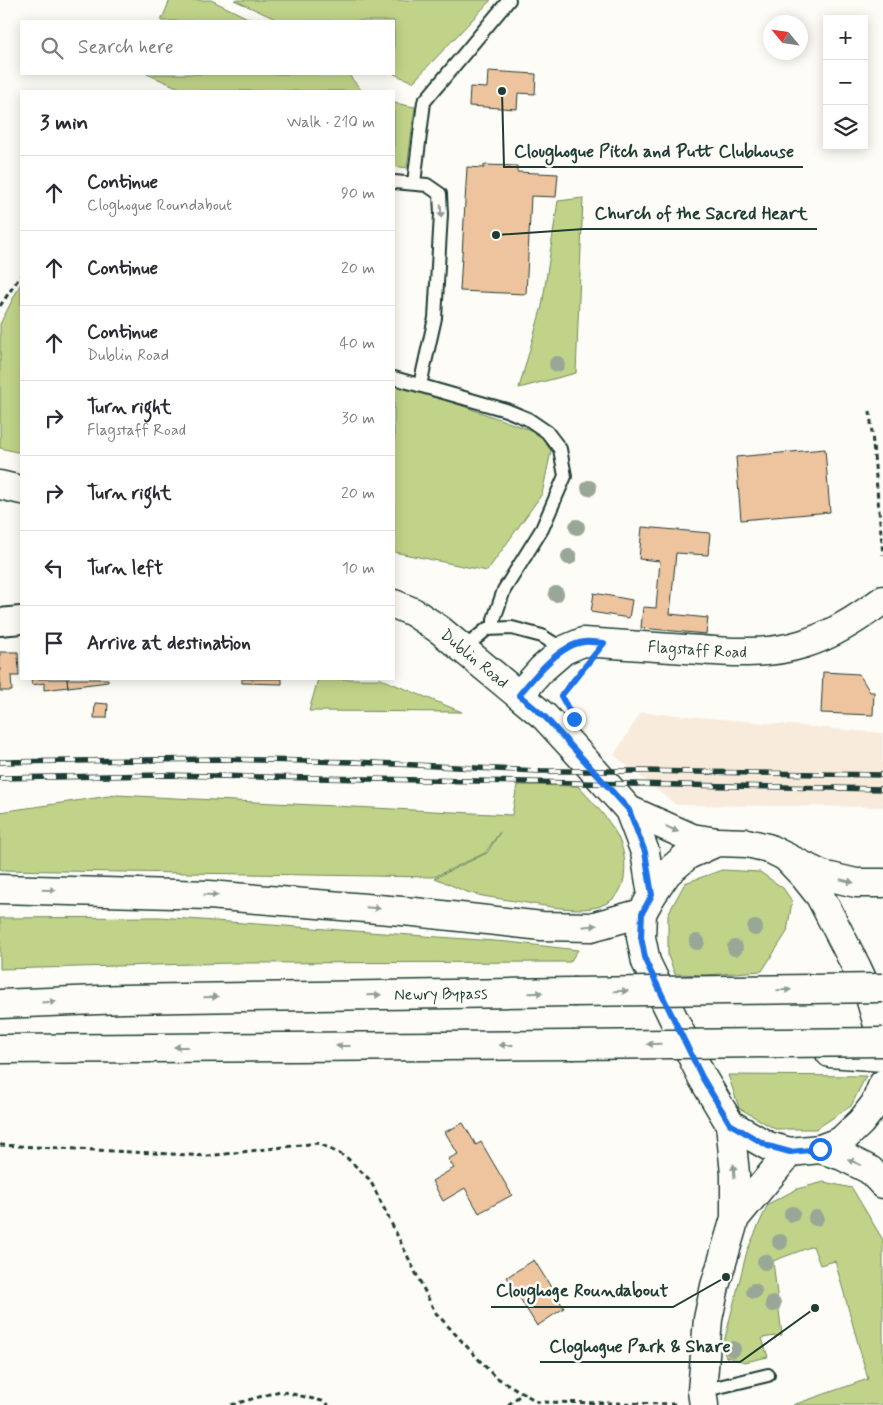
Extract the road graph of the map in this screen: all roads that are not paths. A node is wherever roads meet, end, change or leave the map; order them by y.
1 (509, 0) edge
2 (395, 182) edge
3 (414, 183) junction
4 (395, 378) edge
5 (420, 385) junction
6 (0, 484) edge
7 (20, 490) edge
8 (883, 600) edge
9 (395, 604) edge
10 (20, 620) edge
11 (0, 622) edge
12 (494, 628) junction
13 (463, 649) junction
14 (564, 650) junction
15 (519, 695) junction
16 (629, 810) junction
17 (717, 842) junction
18 (786, 857) junction
19 (883, 883) edge
20 (0, 889) edge
21 (647, 904) junction
22 (883, 988) edge
23 (0, 1004) edge
24 (883, 1042) edge
25 (720, 1043) junction
26 (0, 1049) edge
27 (883, 1058) edge
28 (883, 1084) edge
29 (730, 1124) junction
30 (820, 1149) junction
31 (790, 1152) junction
32 (883, 1184) edge
33 (735, 1218) junction
34 (768, 1375) dead end
35 (703, 1400) edge

1 - 3 lane
2 - 3 lane
3 -> 5 lane
4 - 5 lane
5 - 12 lane
6 - 7 main road
8 - 14 main road, Flagstaff Road
9 - 13 main road, Dublin Road
10 - 11 street
12 - 13 lane
12 - 14 lane
13 - 15 main road, Dublin Road
14 - 15 main road, Flagstaff Road
15 - 16 main road, Dublin Road
16 -> 17 main road
16 - 21 main road
17 - 18 main road
17 - 21 main road
18 -> 19 main road
18 - 24 main road
20 -> 21 main road
21 - 29 main road
23 -> 22 main road, Newry Bypass, bridge
24 - 25 main road, bridge
25 -> 26 main road, bridge
25 - 27 main road, bridge
28 - 30 main road
29 - 31 main road
33 -> 29 main road
30 - 31 main road
32 -> 30 main road
31 - 33 main road
33 - 35 main road
34 - 35 lane

